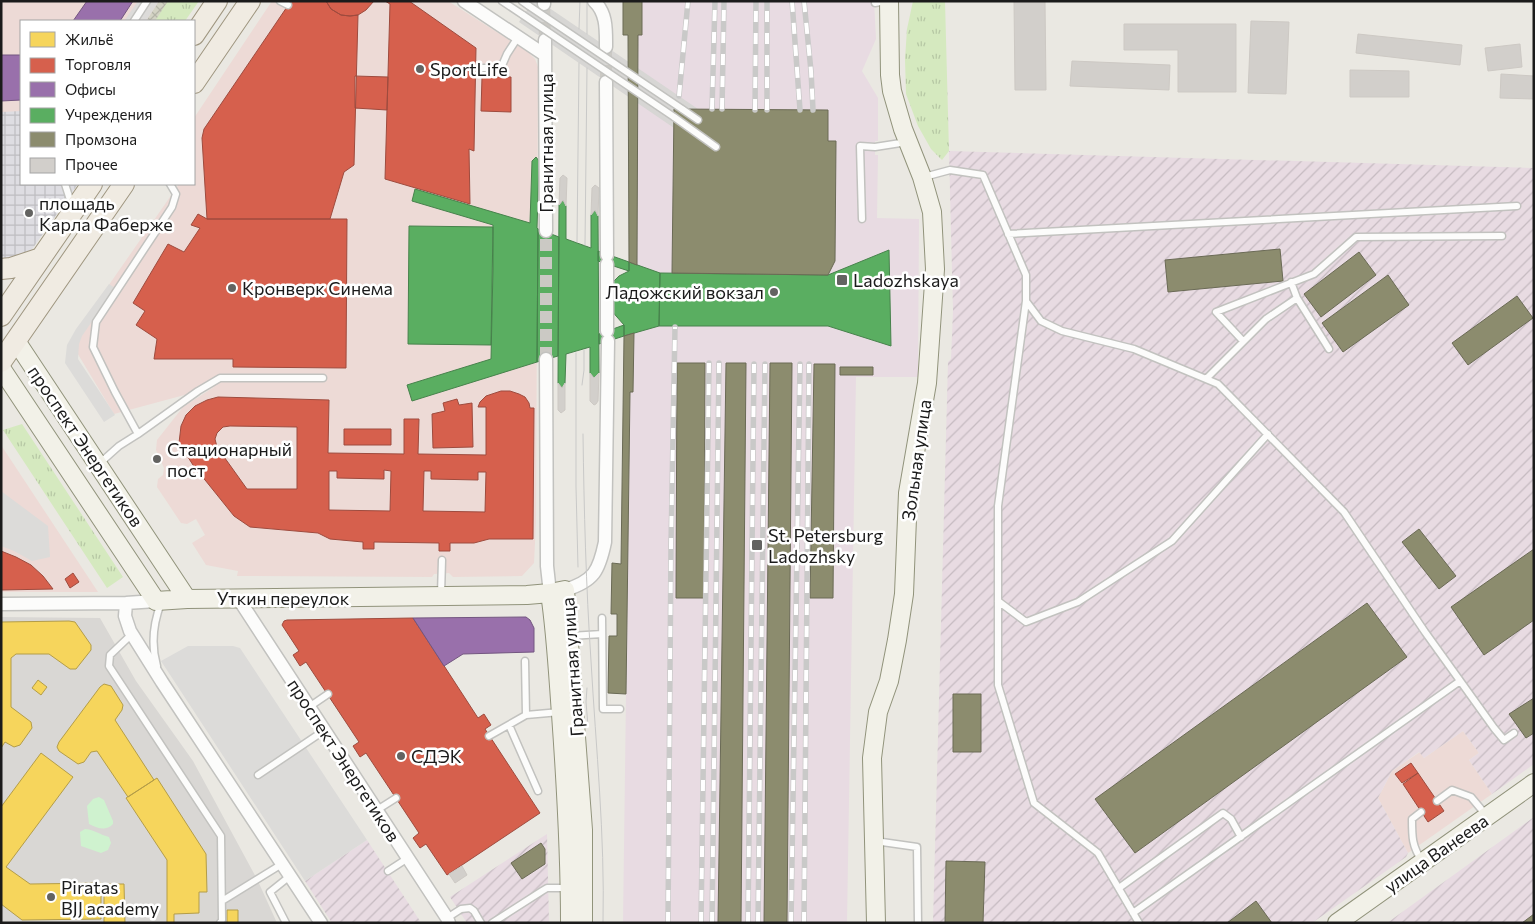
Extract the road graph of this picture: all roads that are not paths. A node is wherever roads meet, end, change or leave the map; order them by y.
1 (147, 1) edge
2 (217, 1) edge
3 (250, 1) edge
4 (280, 1) edge
5 (464, 1) edge
6 (502, 1) edge
7 (522, 1) edge
8 (885, 1) edge
9 (597, 2) edge
10 (882, 2) edge
11 (288, 5) dead end
12 (135, 20) edge
13 (195, 34) edge
14 (518, 37) junction
15 (545, 40) tunnel mouth
16 (606, 47) tunnel mouth
17 (546, 55) junction
18 (481, 68) dead end
19 (195, 82) edge
20 (606, 82) tunnel mouth
21 (698, 120) dead end
22 (908, 142) junction
23 (716, 147) dead end
24 (922, 177) junction
25 (65, 185) edge
26 (91, 185) edge
27 (123, 185) edge
28 (171, 185) edge
29 (1517, 206) dead end
30 (74, 210) junction
31 (862, 218) dead end
32 (546, 231) tunnel mouth
33 (1008, 234) junction
34 (1502, 236) dead end
35 (41, 258) junction
36 (1, 269) edge
37 (1291, 282) junction
38 (1297, 298) junction
39 (1026, 301) junction
40 (1, 317) edge
41 (16, 341) junction
42 (1243, 341) junction
43 (1329, 349) dead end
44 (546, 359) tunnel mouth
45 (1, 362) edge
46 (1, 368) edge
47 (323, 378) dead end
48 (1206, 379) junction
49 (138, 434) junction
50 (1268, 434) junction
51 (98, 465) junction
52 (442, 560) dead end
53 (558, 591) junction
54 (441, 597) junction
55 (238, 598) junction
56 (187, 599) junction
57 (158, 601) junction
58 (998, 601) junction
59 (126, 603) junction
60 (1, 604) edge
61 (602, 618) dead end
62 (132, 634) junction
63 (602, 634) junction
64 (569, 636) junction
65 (525, 661) dead end
66 (1460, 681) junction
67 (162, 682) junction
68 (328, 694) dead end
69 (309, 707) junction
70 (620, 709) dead end
71 (561, 712) junction
72 (526, 715) junction
73 (509, 725) junction
74 (325, 730) junction
75 (1514, 733) dead end
76 (490, 736) dead end
77 (258, 775) dead end
78 (1534, 783) edge
79 (538, 791) dead end
80 (396, 798) dead end
81 (1437, 801) dead end
82 (377, 810) junction
83 (1421, 812) dead end
84 (1487, 816) junction
85 (1240, 836) junction
86 (874, 841) junction
87 (408, 858) junction
88 (1423, 862) junction
89 (282, 864) junction
90 (388, 872) dead end
91 (290, 876) junction
92 (570, 888) junction
93 (1119, 888) junction
94 (222, 901) junction
95 (1134, 913) junction
96 (448, 920) edge
97 (220, 923) edge
98 (286, 923) edge
99 (321, 923) edge
100 (481, 923) edge
101 (492, 923) edge
102 (570, 923) edge
103 (583, 923) edge
104 (876, 923) edge
105 (918, 923) edge
106 (1139, 923) edge
107 (1337, 923) edge

1 - 12 lane
2 - 13 main road
3 - 19 main road
4 - 11 lane
5 - 14 street, Гранитная улица
6 - 23 lane, bridge
7 - 21 lane, bridge
8 - 10 lane
9 - 16 street
10 - 22 street, Зольная улица
14 - 17 street, Гранитная улица
14 - 18 lane
15 - 17 street, Гранитная улица
17 - 32 street, Гранитная улица
20 - 53 street, Гранитная улица
22 - 24 street, Зольная улица
22 - 31 lane
24 - 33 lane
24 - 86 street, Зольная улица
25 - 30 lane
26 - 30 main road
27 - 41 main road
28 - 49 lane
29 - 33 lane
30 - 35 main road
33 - 39 lane
34 - 37 lane
35 - 36 main road
35 - 40 main road
37 - 38 lane
37 - 42 lane
38 - 42 lane
38 - 43 lane
39 - 48 lane
39 - 58 lane
40 - 41 main road, проспект Энергетиков
41 - 45 main road
41 - 51 street, проспект Энергетиков
42 - 48 lane
44 - 53 street, Гранитная улица
46 - 57 street, проспект Энергетиков
47 - 49 lane
48 - 50 lane
49 - 51 lane
50 - 58 lane
50 - 66 lane
51 - 56 street, проспект Энергетиков
52 - 54 lane
53 - 54 street, Уткин переулок
53 - 64 street, Гранитная улица
53 - 71 street, Гранитная улица
54 - 55 street, Уткин переулок
55 - 56 street, Уткин переулок
55 - 69 street, проспект Энергетиков
56 - 57 street, Уткин переулок
57 - 59 street, Уткин переулок
57 - 67 lane
58 - 93 lane
59 - 60 street, Уткин переулок
59 - 62 street
61 - 63 lane
62 - 67 street
62 - 94 lane
63 - 64 lane
63 - 70 lane
64 - 103 street, Гранитная улица
65 - 72 lane
66 - 75 lane
66 - 85 lane
67 - 89 street
68 - 69 lane
69 - 74 street, проспект Энергетиков
71 - 72 lane
71 - 92 street, Гранитная улица
72 - 73 lane
73 - 76 lane
73 - 79 lane
74 - 77 lane
74 - 82 street, проспект Энергетиков
78 - 84 street, улица Ванеева
80 - 82 lane
81 - 84 lane
82 - 87 street, проспект Энергетиков
83 - 88 lane
84 - 88 street, улица Ванеева
85 - 93 lane
85 - 95 lane
86 - 104 street, Зольная улица
86 - 105 lane
87 - 90 lane
87 - 96 street, проспект Энергетиков
88 - 107 street, улица Ванеева
89 - 91 street
89 - 94 lane
91 - 98 lane
91 - 99 street
92 - 101 lane
92 - 102 street, Гранитная улица
93 - 95 lane
94 - 97 lane
95 - 106 lane
96 - 100 lane

